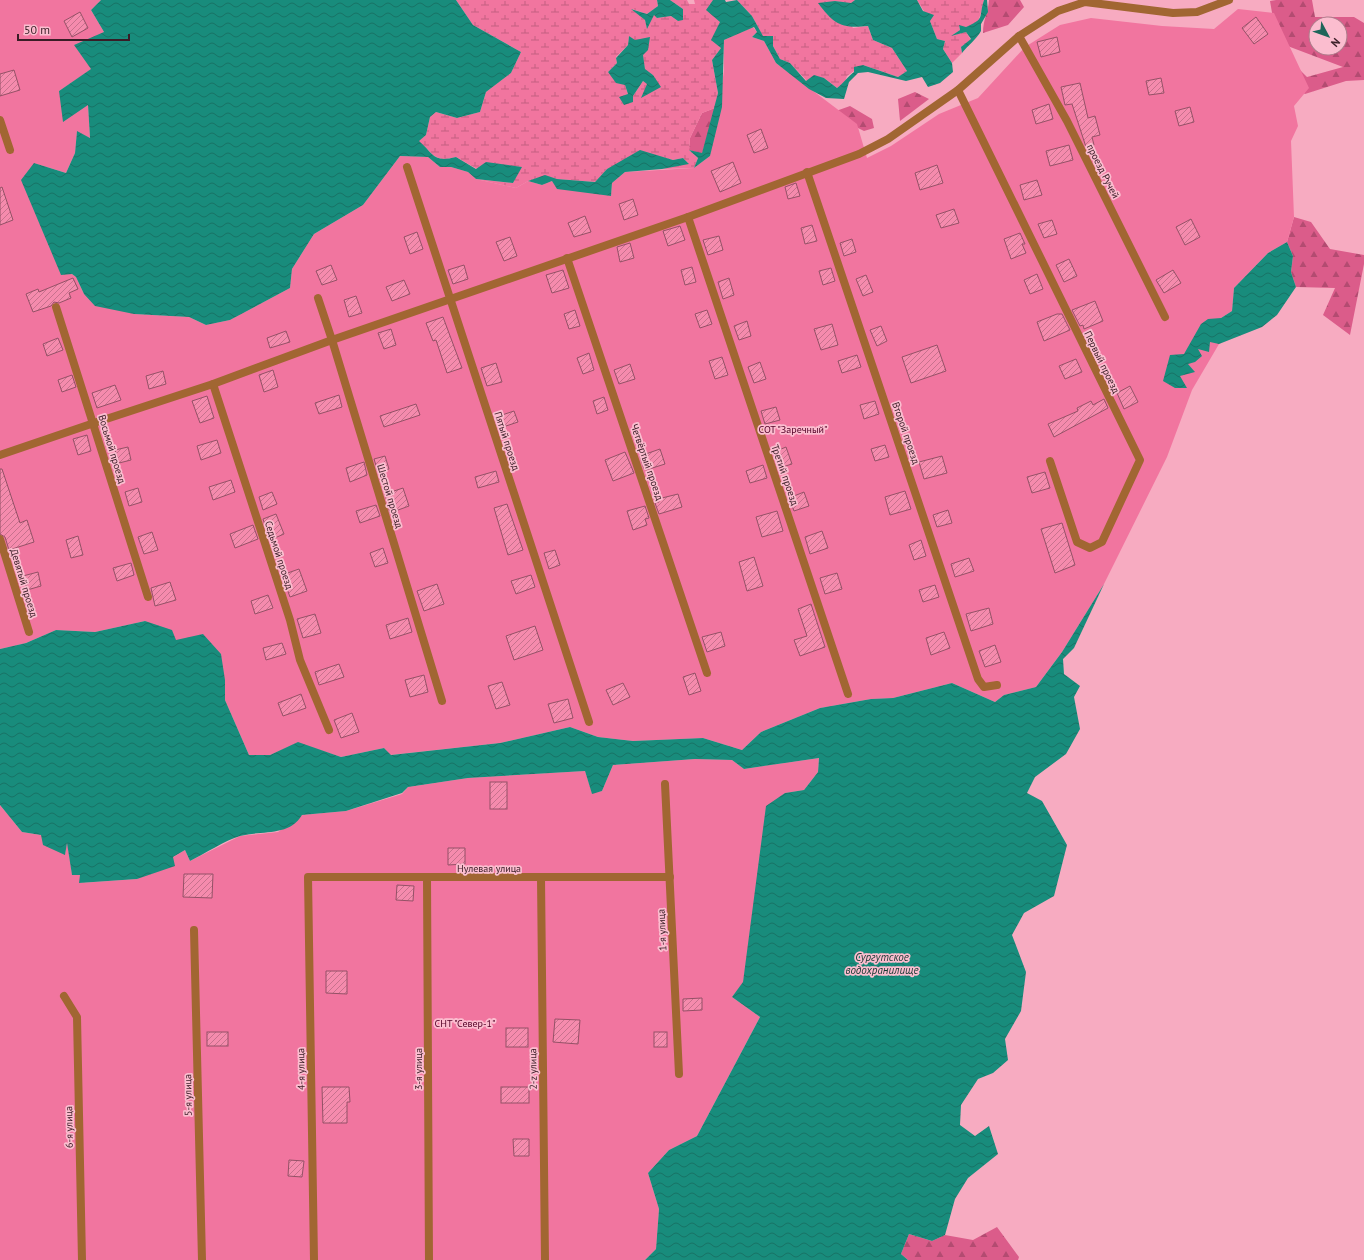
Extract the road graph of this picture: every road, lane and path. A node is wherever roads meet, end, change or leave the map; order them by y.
1 (1229, 0) edge
2 (1019, 36) junction
3 (958, 90) junction
4 (0, 120) edge
5 (10, 150) dead end
6 (407, 167) dead end
7 (807, 172) junction
8 (688, 217) junction
9 (568, 258) junction
10 (318, 298) dead end
11 (450, 299) junction
12 (56, 307) dead end
13 (1165, 317) dead end
14 (332, 340) junction
15 (213, 384) junction
16 (94, 423) junction
17 (0, 455) edge
18 (1050, 461) dead end
19 (0, 539) edge
20 (148, 597) dead end
21 (29, 632) dead end
22 (707, 673) dead end
23 (997, 685) dead end
24 (848, 694) dead end
25 (442, 701) dead end
26 (589, 722) dead end
27 (329, 730) dead end
28 (665, 784) dead end
29 (308, 877) joint
30 (670, 877) junction
31 (427, 878) junction
32 (541, 878) junction
33 (194, 930) dead end
34 (64, 996) dead end
35 (679, 1074) dead end
36 (82, 1260) edge
37 (202, 1260) edge
38 (314, 1260) edge
39 (429, 1260) edge
40 (545, 1260) edge

1 - 2 street
2 - 3 street
2 - 13 street, проезд Ручей
3 - 7 street
3 - 18 street, Первый проезд
4 - 5 street
6 - 11 street, Пятый проезд
7 - 8 street
7 - 23 street, Второй проезд
8 - 9 street
8 - 24 street, Третий проезд
9 - 11 street
9 - 22 street, Четвёртый проезд
10 - 14 street, Шестой проезд
11 - 14 street
11 - 26 street, Пятый проезд
12 - 16 street, Восьмой проезд
14 - 15 street
14 - 25 street, Шестой проезд
15 - 16 street
15 - 27 street, Седьмой проезд
16 - 17 street
16 - 20 street, Восьмой проезд
19 - 21 street, Девятый проезд
28 - 30 street, 1-я улица
29 - 31 street, Нулевая улица
29 - 38 street, 4-я улица
30 - 32 street, Нулевая улица
30 - 35 street, 1-я улица
31 - 32 street, Нулевая улица
31 - 39 street, 3-я улица
32 - 40 street, 2-z улица
33 - 37 street, 5-я улица
34 - 36 street, 6-я улица

